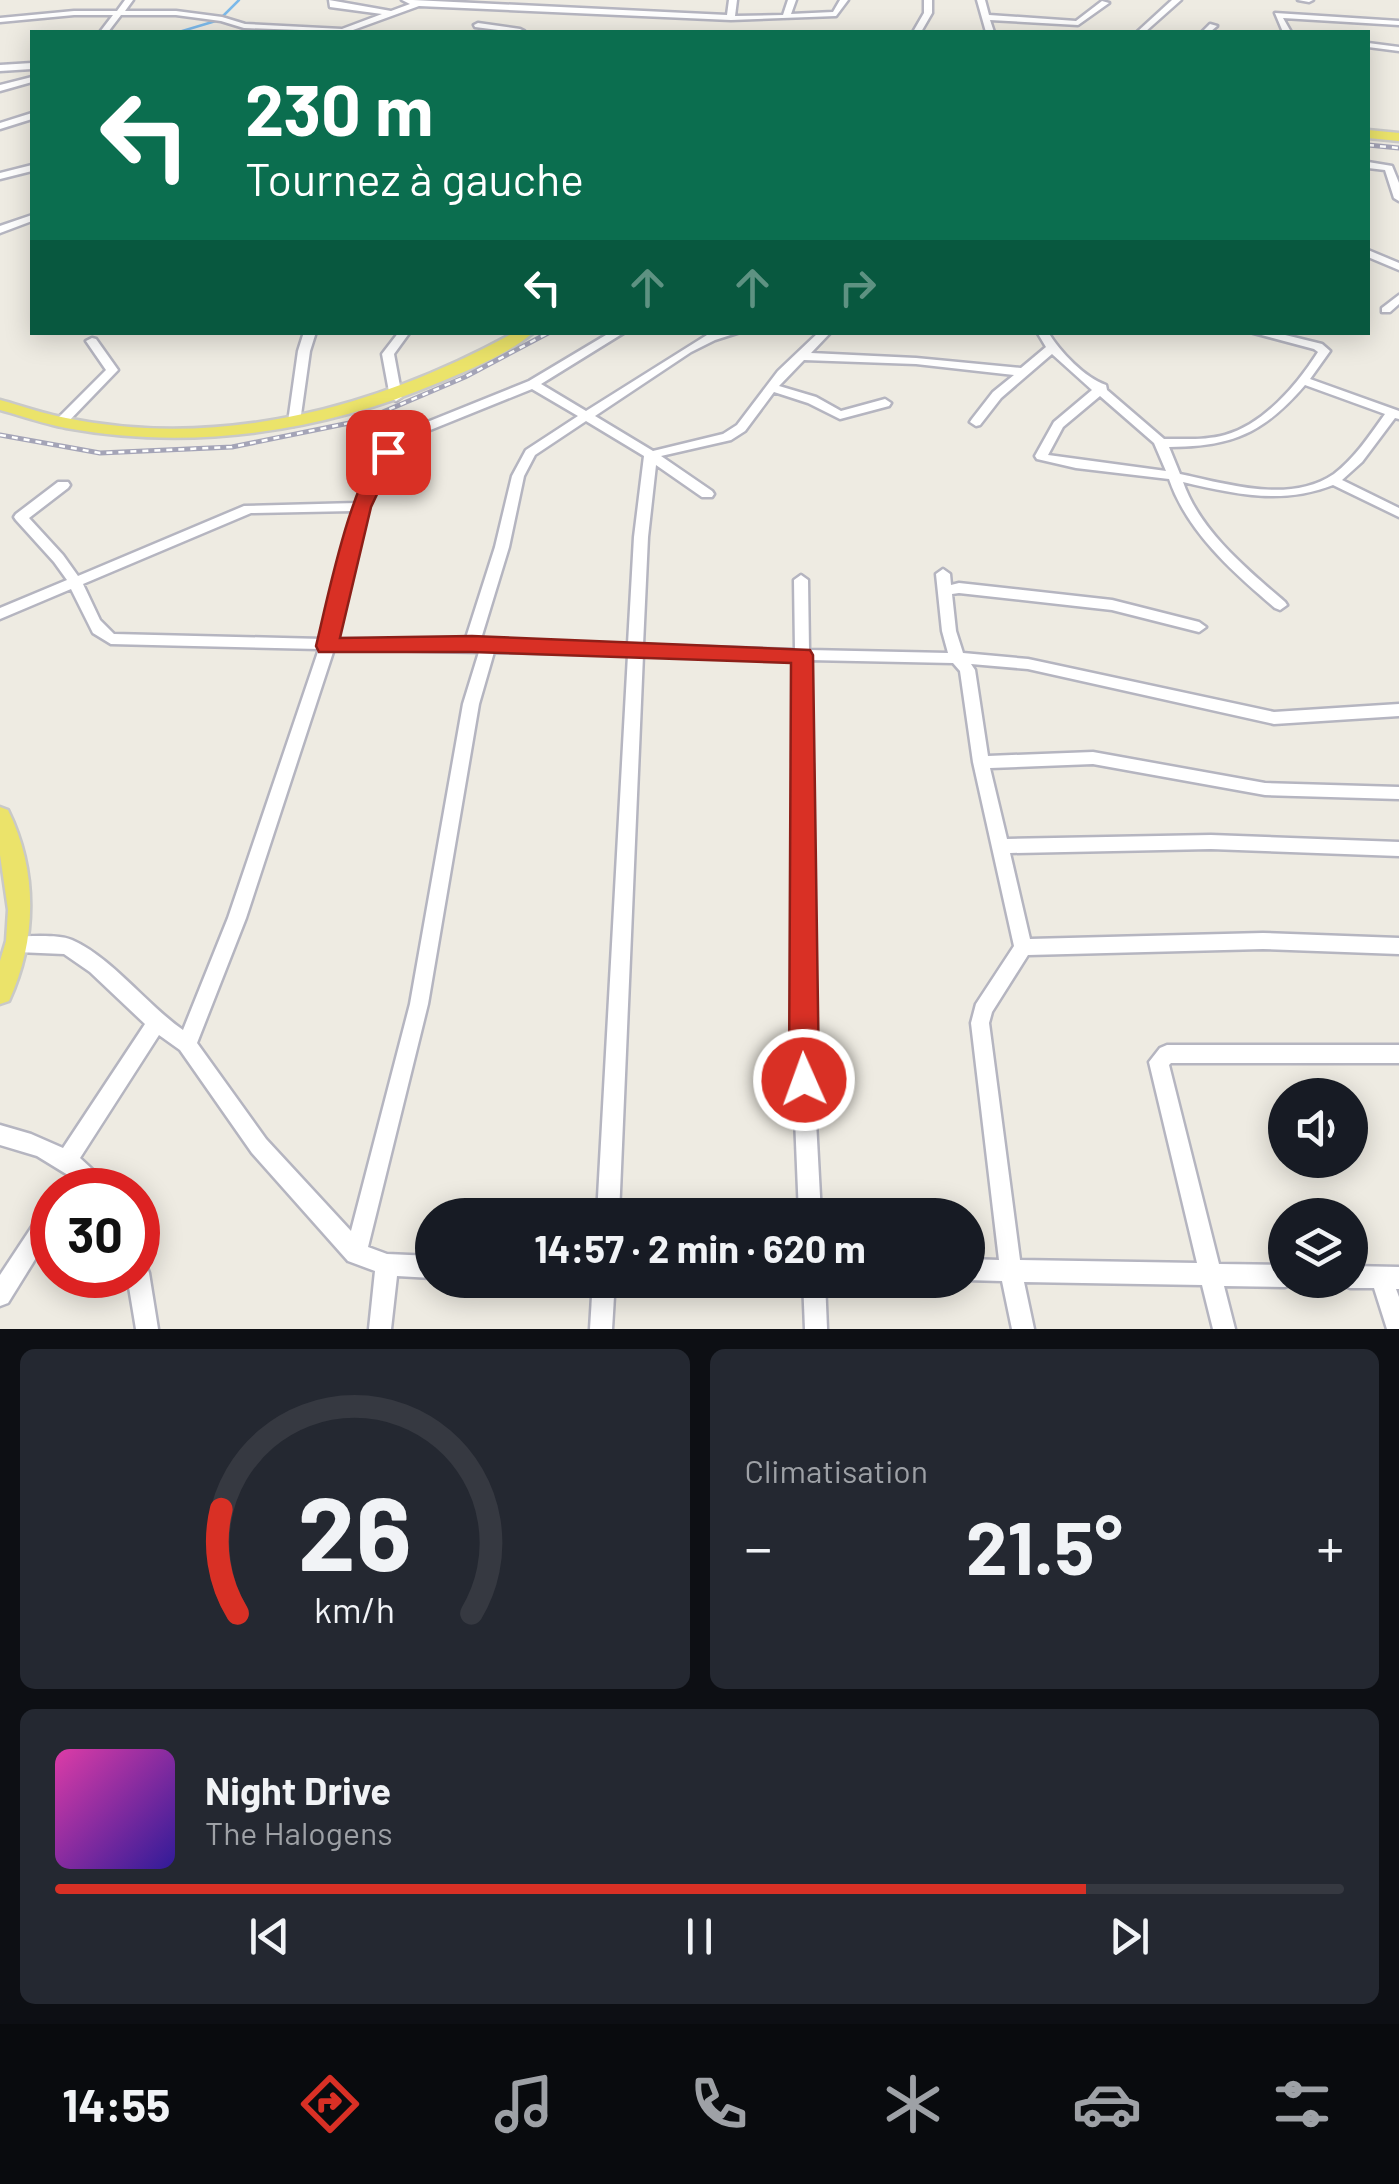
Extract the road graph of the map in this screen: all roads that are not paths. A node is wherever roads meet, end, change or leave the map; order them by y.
1 (129, 0) edge
2 (338, 0) edge
3 (406, 0) edge
4 (432, 0) edge
5 (591, 0) edge
6 (733, 0) edge
7 (792, 0) edge
8 (844, 0) edge
9 (928, 0) edge
10 (980, 0) edge
11 (1093, 0) edge
12 (1177, 0) edge
13 (1111, 2) edge
14 (416, 4) junction
15 (536, 10) junction
16 (119, 13) junction
17 (392, 13) junction
18 (588, 13) junction
19 (786, 17) junction
20 (986, 17) junction
21 (668, 18) junction
22 (731, 18) junction
23 (0, 20) edge
24 (1399, 24) edge
25 (478, 25) dead end
26 (240, 29) edge
27 (106, 30) edge
28 (274, 30) edge
29 (346, 30) edge
30 (508, 30) edge
31 (521, 30) edge
32 (665, 30) edge
33 (918, 30) edge
34 (989, 30) edge
35 (1143, 30) edge
36 (1286, 30) edge
37 (1370, 45) edge
38 (1399, 49) edge
39 (30, 66) edge
40 (0, 68) edge
41 (30, 80) edge
42 (0, 88) edge
43 (30, 117) edge
44 (0, 126) edge
45 (1370, 134) edge
46 (1399, 138) edge
47 (30, 168) edge
48 (1394, 168) edge
49 (0, 176) edge
50 (1399, 198) edge
51 (30, 219) edge
52 (0, 230) edge
53 (1370, 254) edge
54 (1399, 267) edge
55 (1399, 298) edge
56 (1399, 314) edge
57 (309, 335) edge
58 (404, 335) edge
59 (523, 335) edge
60 (615, 335) edge
61 (725, 335) edge
62 (823, 335) edge
63 (1044, 335) edge
64 (1268, 335) edge
65 (92, 341) dead end
66 (1051, 349) junction
67 (803, 356) junction
68 (1024, 372) junction
69 (1304, 381) junction
70 (533, 384) junction
71 (772, 388) junction
72 (1102, 388) junction
73 (396, 396) junction
74 (885, 403) dead end
75 (0, 405) edge
76 (1396, 413) edge
77 (584, 414) junction
78 (60, 422) junction
79 (294, 422) junction
80 (976, 422) dead end
81 (1160, 443) junction
82 (651, 455) junction
83 (1176, 476) junction
84 (1333, 480) junction
85 (63, 484) dead end
86 (708, 494) dead end
87 (361, 507) junction
88 (1399, 513) edge
89 (943, 574) dead end
90 (801, 580) dead end
91 (76, 582) junction
92 (945, 591) junction
93 (1280, 604) dead end
94 (0, 614) edge
95 (1198, 627) dead end
96 (481, 644) junction
97 (327, 646) junction
98 (637, 649) junction
99 (802, 655) junction
100 (957, 658) junction
101 (1399, 710) edge
102 (981, 762) junction
103 (1399, 793) edge
104 (0, 816) edge
105 (999, 846) junction
106 (1399, 849) edge
107 (18, 944) junction
108 (1399, 946) edge
109 (1023, 948) junction
110 (0, 993) edge
111 (156, 1024) junction
112 (187, 1044) junction
113 (1399, 1054) edge
114 (0, 1135) edge
115 (66, 1168) edge
116 (76, 1168) edge
117 (609, 1198) edge
118 (809, 1198) edge
119 (30, 1248) edge
120 (356, 1253) junction
121 (387, 1265) junction
122 (415, 1266) edge
123 (985, 1270) edge
124 (1012, 1271) junction
125 (1209, 1274) junction
126 (1268, 1276) edge
127 (1390, 1278) edge
128 (0, 1295) edge
129 (142, 1298) edge
130 (603, 1298) edge
131 (815, 1298) edge
132 (147, 1329) edge
133 (380, 1329) edge
134 (601, 1329) edge
135 (816, 1329) edge
136 (1023, 1329) edge
137 (1224, 1329) edge
138 (1398, 1329) edge

1 - 16 street
2 - 17 street
3 - 14 street
4 - 14 street
5 - 18 street
6 - 22 street
7 - 19 street
8 - 19 street
9 - 33 street
10 - 20 street
11 - 13 street
12 - 35 street
13 - 20 street
14 - 15 street
14 - 17 street
15 - 18 street
15 - 31 street
16 - 23 street
16 - 26 street
16 - 27 street
17 - 29 street
18 - 21 street
19 - 22 street
20 - 34 street
21 - 22 street
21 - 32 street
24 - 36 street
25 - 30 street
26 - 28 street
37 - 38 street
39 - 40 street
41 - 42 street
43 - 44 street
45 - 46 main road
47 - 49 street
48 - 50 street
51 - 52 street
53 - 54 street
55 - 56 street
57 - 79 street
58 - 73 street
59 - 73 main road
60 - 70 street
61 - 77 street
62 - 67 street
63 - 66 street
64 - 69 street
65 - 78 street
66 - 68 street
66 - 72 street
67 - 68 street
67 - 71 street
68 - 80 street
69 - 76 street
69 - 81 street
70 - 77 street
70 - 87 street
71 - 74 street
71 - 82 street
72 - 81 street
72 - 83 street
73 - 79 main road
75 - 78 main road
76 - 84 street
77 - 82 street
77 - 96 street
78 - 79 main road
81 - 83 street
82 - 86 street
82 - 98 street
83 - 84 street
83 - 93 street
84 - 88 street
85 - 91 street
87 - 91 street
87 - 97 street
89 - 92 street
90 - 99 street
91 - 94 street
91 - 97 street
92 - 95 street
92 - 100 street
96 - 97 street
96 - 98 street
96 - 120 street
97 - 112 street
98 - 99 street
98 - 117 street
99 - 100 street
99 - 118 street
100 - 101 street
100 - 102 street
102 - 103 street
102 - 105 street
104 - 107 main road
105 - 106 street
105 - 109 street
107 - 110 main road
107 - 111 street
108 - 109 street
109 - 124 street
111 - 112 street
111 - 116 street
112 - 120 street
113 - 125 street
114 - 115 street
119 - 128 street
120 - 121 street
121 - 122 street
121 - 133 street
123 - 124 street
124 - 125 street
124 - 136 street
125 - 126 street
125 - 137 street
127 - 138 street
129 - 132 street
130 - 134 street
131 - 135 street

